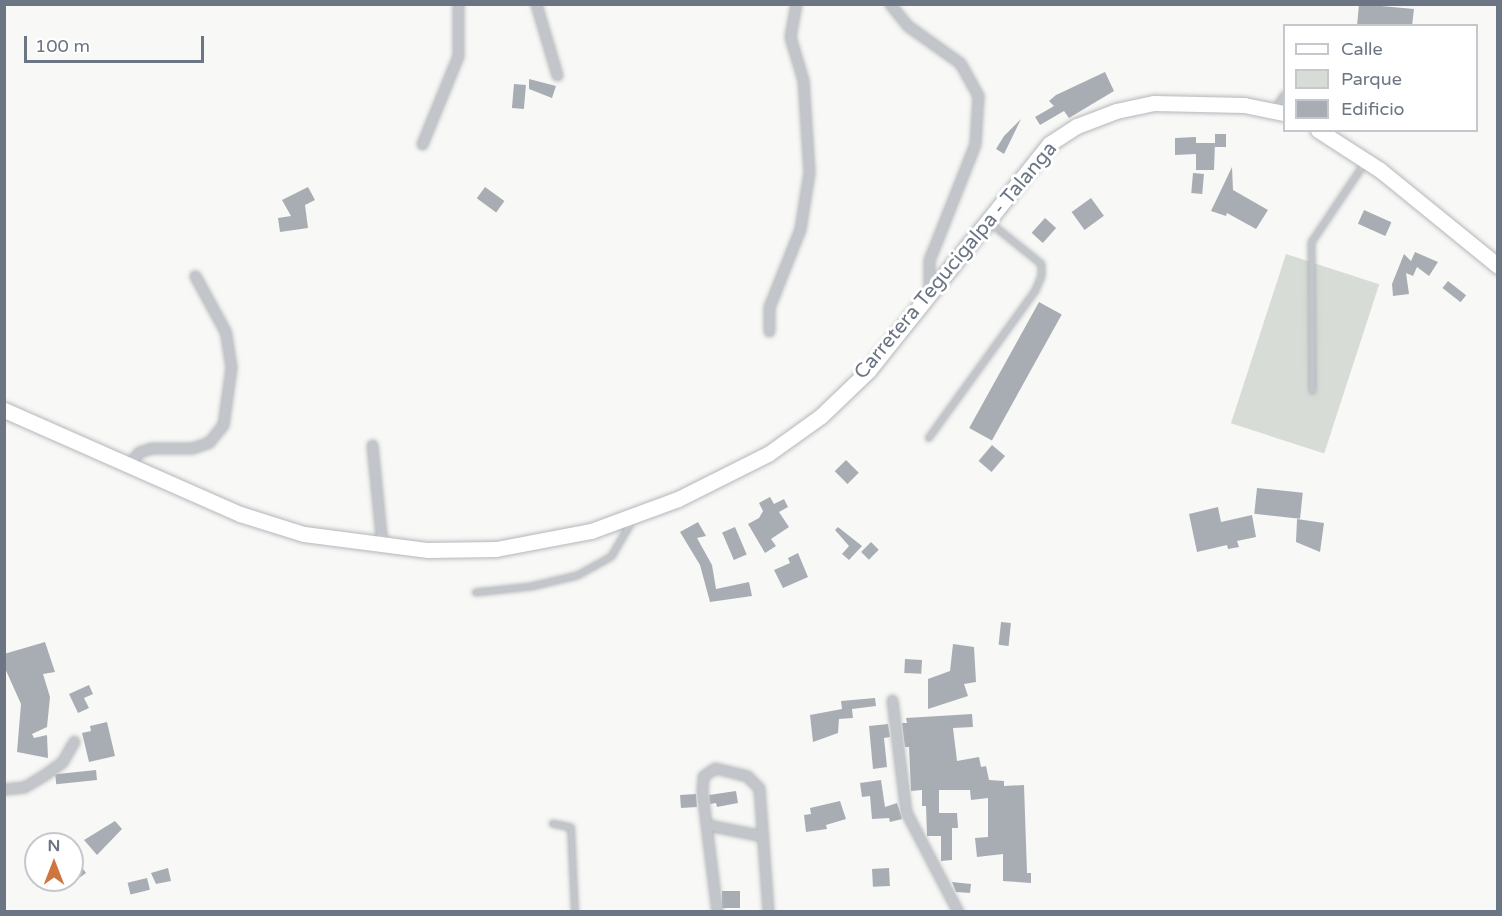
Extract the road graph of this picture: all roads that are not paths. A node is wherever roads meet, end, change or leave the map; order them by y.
1 (458, 4) edge
2 (536, 4) edge
3 (796, 4) edge
4 (890, 4) edge
5 (557, 75) dead end
6 (1283, 97) edge
7 (1278, 112) edge
8 (1321, 132) edge
9 (422, 144) dead end
10 (1366, 161) junction
11 (988, 222) junction
12 (1497, 266) edge
13 (195, 276) dead end
14 (929, 297) junction
15 (769, 331) dead end
16 (1312, 391) dead end
17 (4, 410) edge
18 (928, 438) dead end
19 (372, 445) dead end
20 (128, 464) junction
21 (635, 515) junction
22 (382, 545) junction
23 (475, 592) dead end
24 (892, 700) dead end
25 (74, 741) dead end
26 (4, 789) edge
27 (552, 823) dead end
28 (708, 825) junction
29 (763, 836) junction
30 (575, 912) edge
31 (717, 912) edge
32 (768, 912) edge
33 (958, 912) edge

1 - 9 street
2 - 5 street
3 - 15 street
4 - 14 street
6 - 7 lane
7 - 11 main road, Carretera Tegucigalpa - Talanga
8 - 10 main road
10 - 12 main road
10 - 16 lane
11 - 14 main road, Carretera Tegucigalpa - Talanga
11 - 18 lane
13 - 20 street
14 - 21 main road, Carretera Tegucigalpa - Talanga
17 - 20 main road, Carretera Tegucigalpa - Talanga
19 - 22 street
20 - 22 main road, Carretera Tegucigalpa - Talanga
21 - 22 main road, Carretera Tegucigalpa - Talanga
21 - 23 lane
24 - 33 street
25 - 26 street
27 - 30 lane
28 - 29 street
28 - 29 street
28 - 31 street
29 - 32 street

